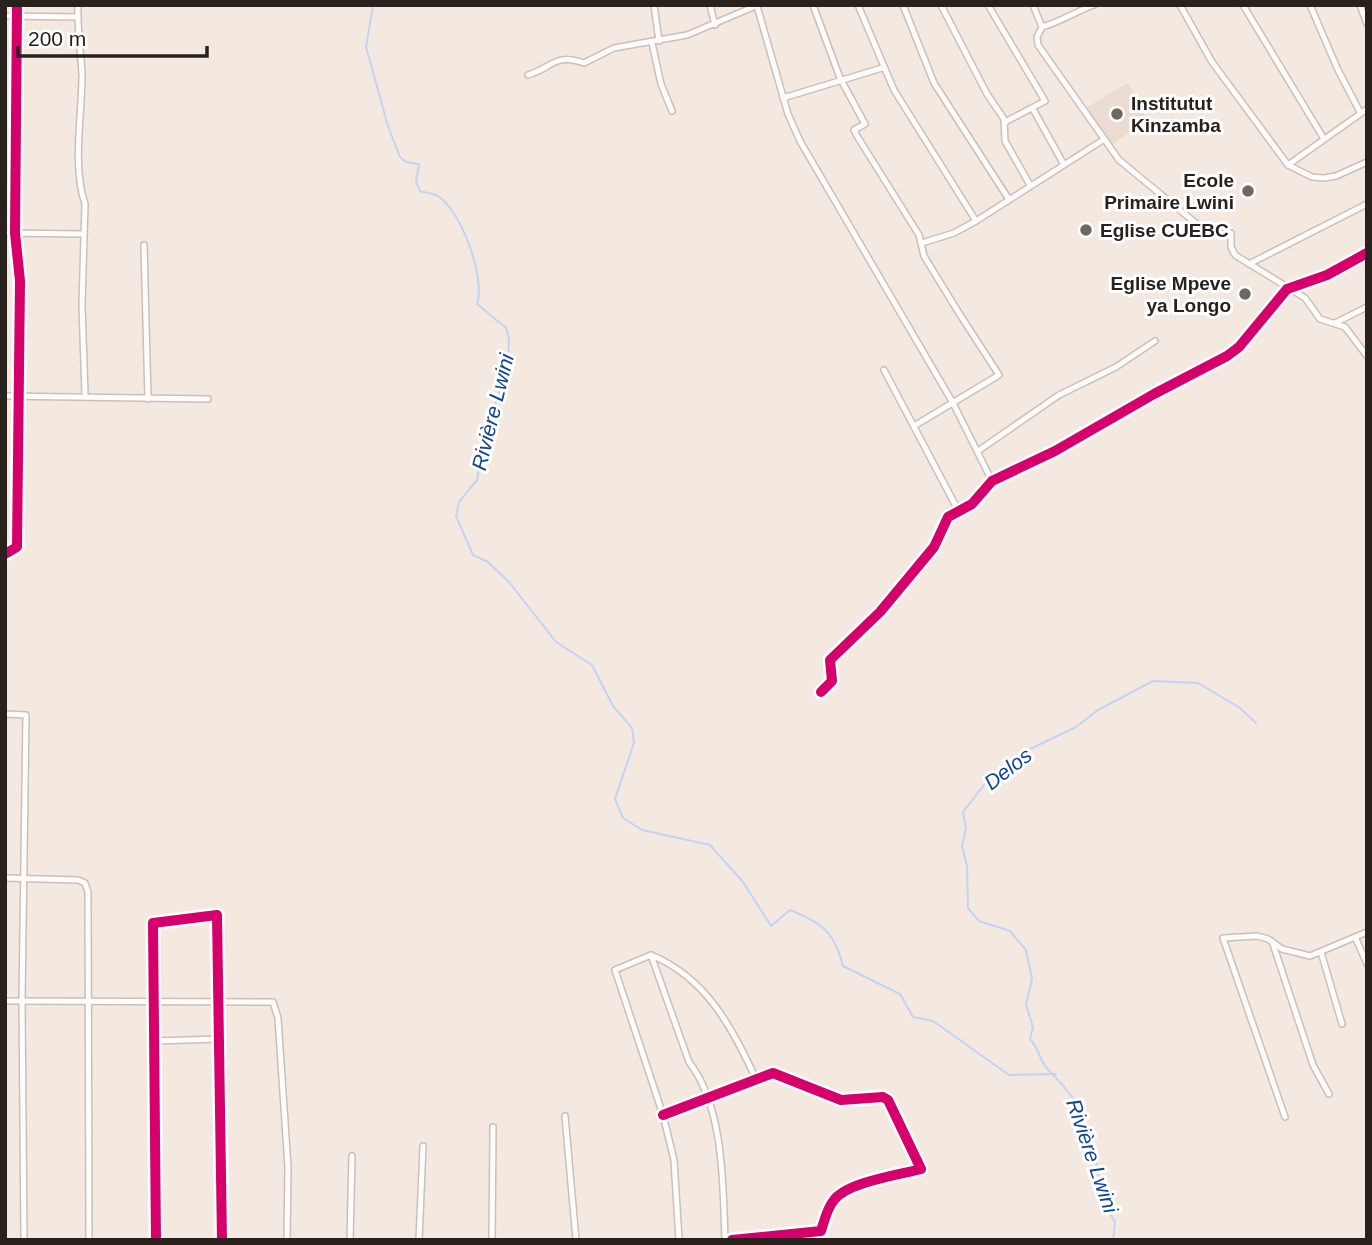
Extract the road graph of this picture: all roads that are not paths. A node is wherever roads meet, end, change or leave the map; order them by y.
1 (17, 5) edge
2 (78, 5) edge
3 (654, 5) edge
4 (710, 5) edge
5 (758, 5) edge
6 (813, 5) edge
7 (858, 5) edge
8 (903, 5) edge
9 (941, 5) edge
10 (988, 5) edge
11 (1033, 5) edge
12 (1094, 5) edge
13 (1180, 5) edge
14 (1243, 5) edge
15 (1310, 5) edge
16 (1360, 5) edge
17 (1079, 7) edge
18 (5, 16) edge
19 (17, 16) junction
20 (78, 17) junction
21 (1367, 24) edge
22 (715, 25) junction
23 (1042, 27) junction
24 (659, 41) junction
25 (652, 43) junction
26 (882, 68) junction
27 (528, 75) dead end
28 (840, 78) junction
29 (783, 98) junction
30 (1033, 109) junction
31 (672, 111) dead end
32 (1364, 111) edge
33 (1005, 122) junction
34 (1324, 139) junction
35 (1103, 140) junction
36 (1367, 162) edge
37 (1063, 163) junction
38 (1288, 165) junction
39 (1030, 185) junction
40 (1008, 198) junction
41 (1367, 204) edge
42 (976, 221) junction
43 (5, 233) edge
44 (15, 233) junction
45 (83, 234) junction
46 (922, 243) junction
47 (144, 245) dead end
48 (1367, 253) edge
49 (1249, 264) junction
50 (1287, 289) junction
51 (1367, 307) edge
52 (1334, 323) junction
53 (1155, 341) dead end
54 (1367, 356) edge
55 (884, 370) dead end
56 (19, 396) junction
57 (85, 396) junction
58 (5, 397) edge
59 (148, 398) junction
60 (208, 400) dead end
61 (953, 403) junction
62 (914, 426) junction
63 (978, 451) junction
64 (992, 481) junction
65 (958, 510) junction
66 (5, 554) edge
67 (821, 692) dead end
68 (5, 714) edge
69 (5, 878) edge
70 (24, 878) junction
71 (1367, 932) edge
72 (1356, 939) junction
73 (1272, 941) junction
74 (1321, 953) junction
75 (651, 955) junction
76 (1367, 964) edge
77 (22, 1000) junction
78 (88, 1000) junction
79 (5, 1001) edge
80 (153, 1001) junction
81 (218, 1001) junction
82 (1342, 1024) dead end
83 (218, 1039) junction
84 (155, 1041) junction
85 (756, 1079) junction
86 (1329, 1094) dead end
87 (709, 1099) junction
88 (663, 1115) junction
89 (565, 1116) dead end
90 (1285, 1117) dead end
91 (493, 1127) dead end
92 (424, 1146) dead end
93 (352, 1156) dead end
94 (773, 1237) edge
95 (24, 1240) edge
96 (89, 1240) edge
97 (156, 1240) edge
98 (222, 1240) edge
99 (287, 1240) edge
100 (350, 1240) edge
101 (419, 1240) edge
102 (492, 1240) edge
103 (576, 1240) edge
104 (679, 1240) edge
105 (725, 1240) edge
106 (732, 1240) edge

1 - 19 street
2 - 20 street
3 - 24 street
4 - 22 street
5 - 22 street
5 - 29 street
6 - 28 street
7 - 26 street
8 - 40 street
9 - 33 street
10 - 30 street
11 - 23 street
12 - 17 street
13 - 38 street
14 - 34 street
15 - 32 street
16 - 21 street
17 - 23 street
18 - 19 street
19 - 20 street
19 - 44 street
20 - 45 street
22 - 24 street
23 - 35 street
24 - 25 street
25 - 27 street
25 - 31 street
26 - 28 street
26 - 42 street
28 - 29 street
28 - 46 street
29 - 61 street
30 - 33 street
30 - 37 street
32 - 34 street
33 - 39 street
34 - 38 street
35 - 37 street
35 - 49 street
36 - 38 street
37 - 39 street
39 - 40 street
40 - 42 street
41 - 49 street
42 - 46 street
43 - 44 street
44 - 45 street
44 - 56 street
45 - 57 street
46 - 61 street
47 - 59 street
48 - 50 street
49 - 50 street
50 - 52 street
50 - 64 street
51 - 52 street
52 - 54 street
53 - 63 street
55 - 62 street
56 - 57 street
56 - 58 street
56 - 66 street
57 - 59 street
59 - 60 street
61 - 62 street
61 - 63 street
62 - 65 street
63 - 64 street
64 - 65 street
65 - 67 street
68 - 70 street
69 - 70 street
70 - 77 street
70 - 78 street
71 - 72 street
72 - 74 street
72 - 76 street
73 - 74 street
73 - 86 street
73 - 90 street
74 - 82 street
75 - 85 street
75 - 87 street
75 - 88 street
77 - 78 street
77 - 79 street
77 - 95 street
78 - 80 street
78 - 96 street
80 - 81 street
80 - 81 street
80 - 84 street
81 - 83 street
81 - 99 street
83 - 84 street
83 - 98 street
84 - 97 street
85 - 87 street
85 - 94 street
87 - 88 street
87 - 105 street
88 - 104 street
89 - 103 street
91 - 102 street
92 - 101 street
93 - 100 street
94 - 106 street

